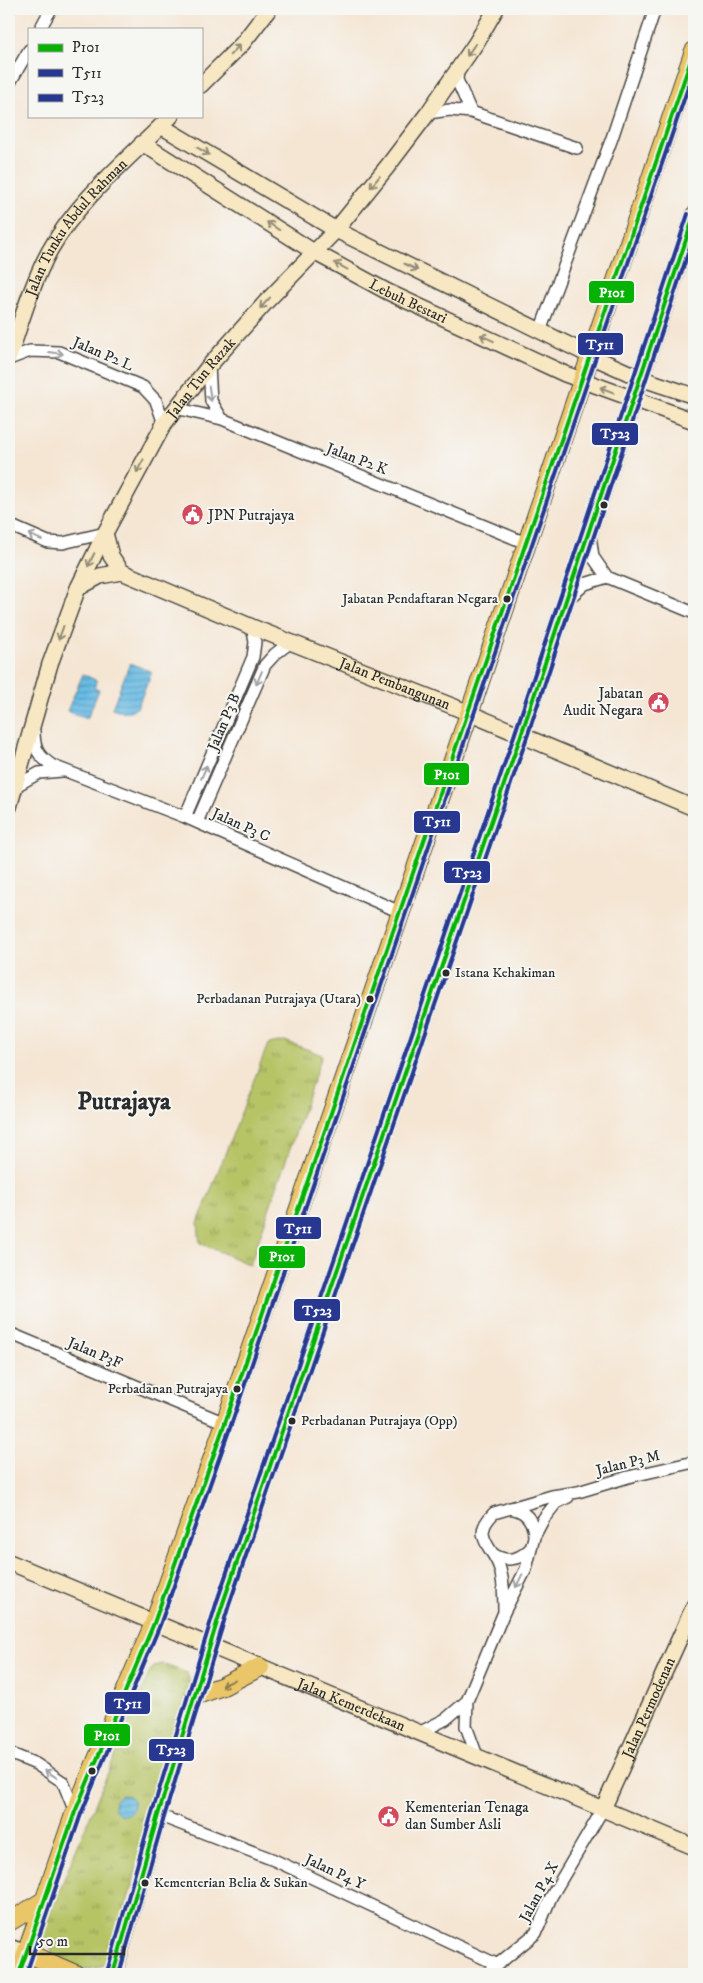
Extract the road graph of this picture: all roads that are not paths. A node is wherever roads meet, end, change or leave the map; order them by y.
1 (51, 9) edge
2 (269, 9) edge
3 (496, 9) edge
4 (655, 9) edge
5 (41, 28) edge
6 (694, 51) edge
7 (28, 52) edge
8 (458, 69) junction
9 (9, 84) edge
10 (202, 84) edge
11 (471, 112) junction
12 (428, 113) junction
13 (166, 121) edge
14 (142, 143) junction
15 (577, 148) dead end
16 (694, 216) edge
17 (336, 230) junction
18 (314, 252) junction
19 (540, 331) junction
20 (590, 356) junction
21 (9, 358) edge
22 (209, 366) junction
23 (640, 378) junction
24 (582, 380) junction
25 (694, 396) edge
26 (633, 400) junction
27 (175, 408) junction
28 (222, 419) junction
29 (694, 420) edge
30 (164, 424) junction
31 (9, 525) edge
32 (589, 530) junction
33 (105, 533) junction
34 (526, 543) junction
35 (122, 572) junction
36 (607, 577) junction
37 (78, 588) junction
38 (564, 603) junction
39 (694, 614) edge
40 (252, 627) junction
41 (291, 642) junction
42 (469, 714) junction
43 (34, 722) junction
44 (521, 735) junction
45 (9, 767) edge
46 (66, 772) junction
47 (13, 796) edge
48 (694, 808) edge
49 (185, 817) junction
50 (197, 822) junction
51 (400, 912) junction
52 (9, 1333) edge
53 (224, 1423) junction
54 (691, 1464) edge
55 (578, 1492) junction
56 (508, 1508) junction
57 (534, 1537) junction
58 (530, 1549) junction
59 (490, 1552) junction
60 (9, 1562) edge
61 (694, 1606) edge
62 (504, 1612) junction
63 (154, 1623) junction
64 (210, 1645) junction
65 (260, 1667) junction
66 (194, 1696) junction
67 (467, 1701) junction
68 (419, 1733) junction
69 (9, 1753) edge
70 (476, 1756) junction
71 (603, 1810) junction
72 (75, 1812) junction
73 (158, 1815) junction
74 (694, 1847) edge
75 (45, 1900) junction
76 (9, 1922) edge
77 (9, 1946) edge
78 (27, 1953) junction
79 (496, 1964) junction
80 (19, 1974) edge
81 (75, 1974) edge
82 (113, 1974) edge
83 (486, 1974) edge

1 - 5 street
10 -> 2 street
3 -> 8 street, Jalan Tun Razak
4 - 19 street
6 - 20 main road
7 - 9 street
8 - 11 street
8 - 12 street, Jalan Tun Razak
11 - 12 street
11 - 15 street
12 -> 17 street, Jalan Tun Razak
13 - 14 street, Jalan Tunku Abdul Rahman
13 -> 17 street, Lebuh Bestari
18 -> 14 street, Lebuh Bestari
14 - 21 street, Jalan Tunku Abdul Rahman
16 - 23 main road
17 - 18 street, Jalan Tun Razak
17 -> 19 street, Lebuh Bestari
18 -> 22 street, Jalan Tun Razak
24 -> 18 street, Lebuh Bestari
19 - 20 street, Lebuh Bestari
20 - 23 street, Lebuh Bestari
20 - 24 main road
21 -> 30 street, Jalan P2 L
22 - 27 street, Jalan Tun Razak
22 -> 28 street
23 - 25 street, Lebuh Bestari
23 - 26 main road
26 -> 24 street, Lebuh Bestari
24 - 34 main road
26 - 29 street, Lebuh Bestari
26 - 32 main road
27 - 28 street, Jalan P2 K
27 - 30 street, Jalan Tun Razak
28 - 34 street, Jalan P2 K
30 -> 33 street, Jalan Tun Razak
33 -> 31 street
32 - 36 street
32 - 38 main road
33 - 35 street
33 -> 37 street, Jalan Tun Razak
34 - 42 main road
35 - 37 street
35 - 40 street, Jalan Pembangunan
36 - 38 street
36 - 39 street
37 -> 43 street, Jalan Tun Razak
38 - 44 main road
40 - 41 street, Jalan Pembangunan
49 -> 40 street, Jalan P3 B
41 - 42 street, Jalan Pembangunan
41 -> 50 street, Jalan P3 B
42 - 44 street, Jalan Pembangunan
42 - 51 main road
43 - 46 street, Jalan P3 C
43 - 47 street, Jalan Tun Razak
44 - 48 street, Jalan Pembangunan
44 - 64 main road
45 - 47 street
46 - 47 street, Jalan P3 C
46 - 49 street, Jalan P3 C
49 - 50 street, Jalan P3 C
50 - 51 street, Jalan P3 C
51 - 53 main road
52 - 53 street, Jalan P3F
53 - 63 main road
54 - 55 street, Jalan P3 M
55 - 56 street, Jalan P3 M
55 - 57 street, Jalan P3 M
56 - 57 street
56 - 59 street, Jalan P3 M
57 - 58 street, Jalan P3 M
58 - 59 street
58 -> 62 street, Jalan P3 M
59 - 62 street, Jalan P3 M
60 - 63 street, Jalan Kemerdekaan
61 - 71 street, Jalan Permodenan
62 - 67 street, Jalan P3 M
63 - 64 street, Jalan Kemerdekaan
63 - 72 main road
64 - 65 street, Jalan Kemerdekaan
64 - 66 main road
65 -> 66 main road
65 - 68 street, Jalan Kemerdekaan
66 - 73 main road
67 - 68 street, Jalan P3 M
67 - 70 street, Jalan P3 M
68 - 70 street, Jalan Kemerdekaan
72 -> 69 street
70 - 71 street, Jalan Kemerdekaan
71 - 74 street, Jalan Kemerdekaan
71 - 79 street, Jalan P4 X
72 - 75 main road
73 - 79 street, Jalan P4 Y
73 - 82 main road
75 - 76 main road
75 - 78 main road
77 - 78 street
78 - 80 main road
78 - 81 main road
79 - 83 street, Jalan P4 X

